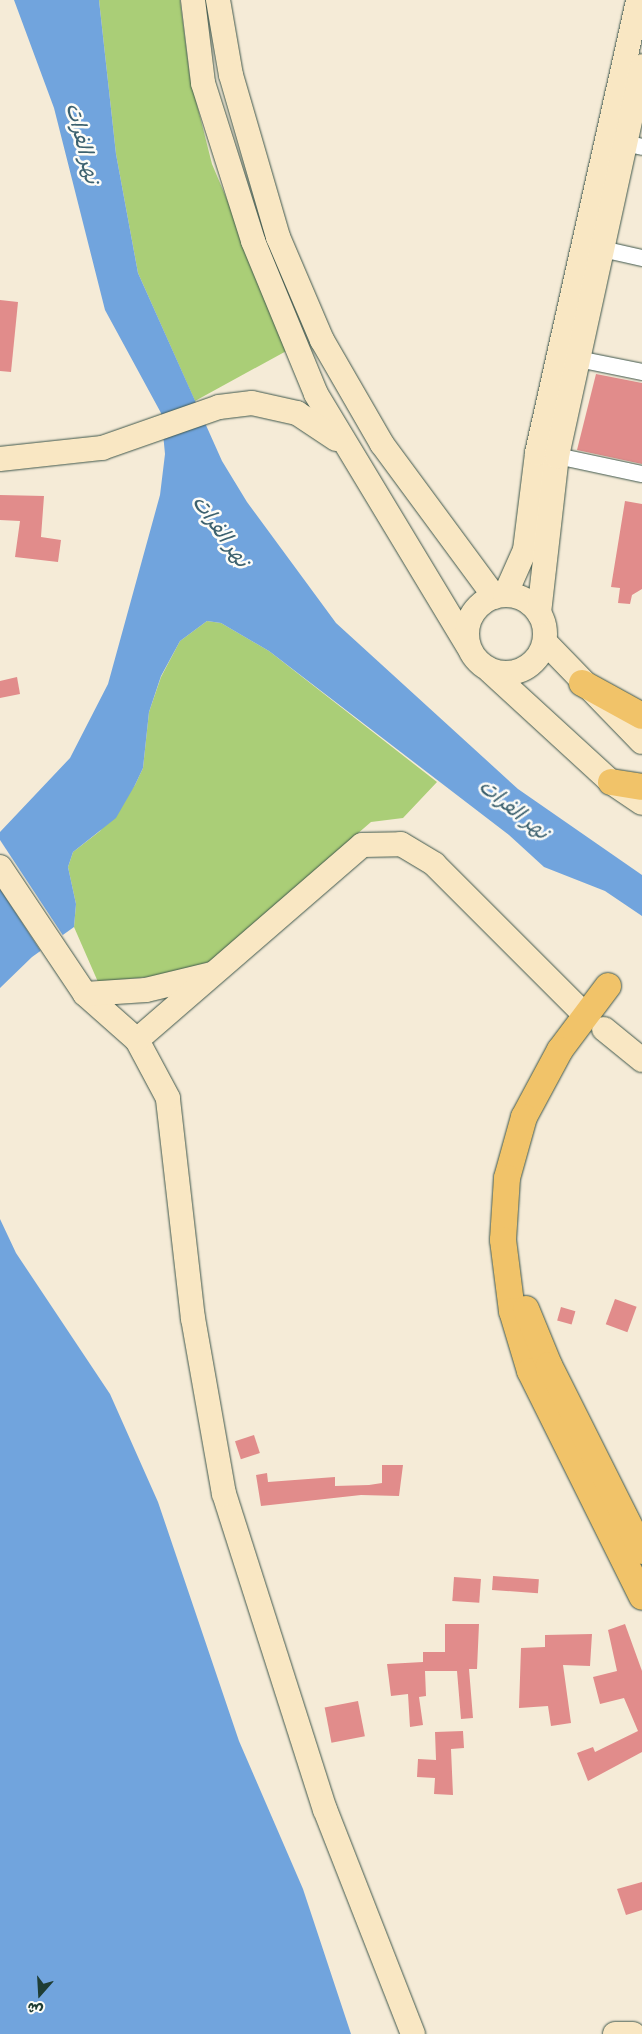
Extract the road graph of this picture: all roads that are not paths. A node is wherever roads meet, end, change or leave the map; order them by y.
1 (193, 0) edge
2 (218, 0) edge
3 (638, 0) edge
4 (642, 66) edge
5 (634, 145) edge
6 (602, 249) junction
7 (642, 258) edge
8 (578, 360) junction
9 (642, 372) edge
10 (382, 444) junction
11 (347, 449) junction
12 (557, 456) junction
13 (0, 459) edge
14 (642, 474) edge
15 (500, 596) junction
16 (539, 613) junction
17 (545, 642) junction
18 (468, 646) junction
19 (490, 670) junction
20 (582, 683) junction
21 (642, 716) edge
22 (642, 742) edge
23 (611, 782) junction
24 (642, 787) edge
25 (642, 802) edge
26 (0, 866) edge
27 (215, 974) junction
28 (608, 986) dead end
29 (85, 994) junction
30 (578, 1008) dead end
31 (604, 1029) dead end
32 (137, 1040) junction
33 (642, 1060) edge
34 (505, 1265) junction
35 (642, 1551) edge
36 (642, 1597) edge
37 (413, 2034) edge
38 (615, 2034) edge
39 (633, 2034) edge

1 - 11 main road
2 - 10 main road
3 - 15 main road
4 - 5 main road
5 - 6 main road
6 - 7 street
6 - 8 main road
8 - 9 street
8 - 12 main road
10 - 11 main road
10 - 15 main road
11 - 13 main road
11 - 18 main road
12 - 14 street
12 - 16 main road
15 - 16 main road
15 - 18 main road
16 - 17 main road
17 - 19 main road
17 - 20 main road
18 - 19 main road
19 - 23 main road
20 - 21 main road
20 - 22 main road
23 - 24 main road
23 - 25 main road
26 - 29 main road
27 - 29 main road
27 - 30 main road
27 - 32 main road
28 - 34 main road
29 - 32 main road
31 - 33 main road
32 - 37 main road
34 - 35 main road
34 - 36 main road
38 - 39 main road

